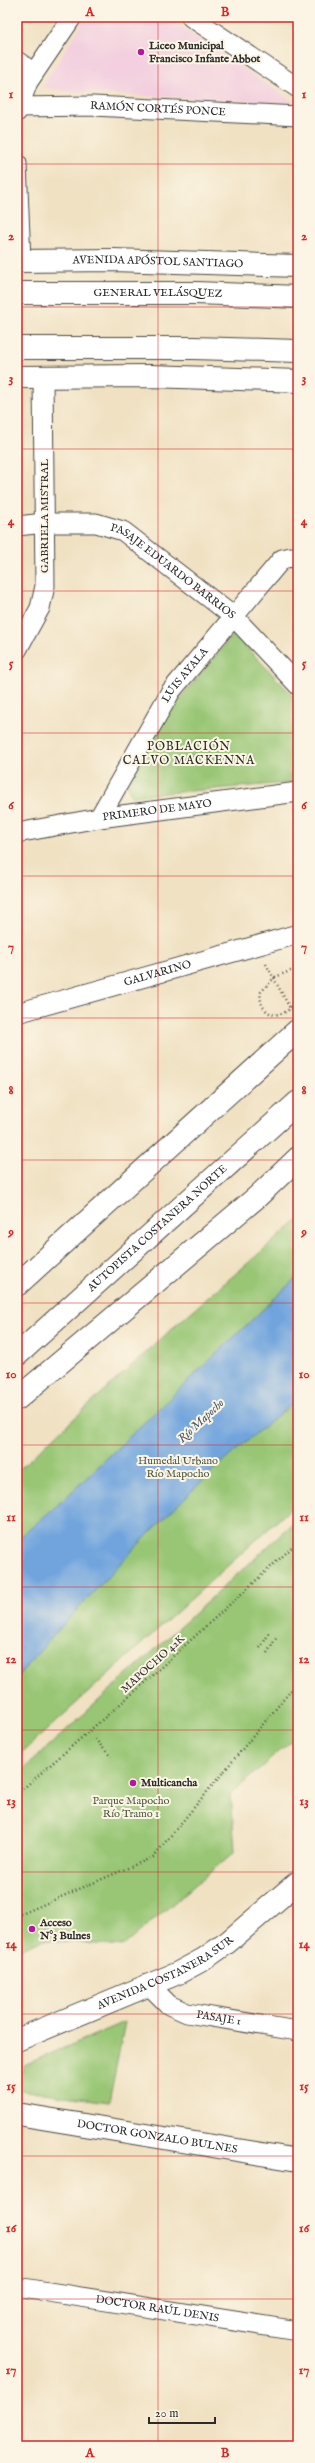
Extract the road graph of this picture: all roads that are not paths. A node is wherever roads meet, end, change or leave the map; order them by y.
1 (72, 17) edge
2 (191, 17) edge
3 (17, 61) edge
4 (34, 73) junction
5 (298, 88) edge
6 (17, 108) edge
7 (298, 116) edge
8 (17, 164) edge
9 (19, 261) edge
10 (298, 266) edge
11 (17, 293) edge
12 (298, 297) edge
13 (17, 348) edge
14 (298, 351) edge
15 (43, 376) junction
16 (17, 377) edge
17 (295, 382) edge
18 (45, 523) junction
19 (17, 526) edge
20 (298, 559) edge
21 (234, 616) junction
22 (17, 650) edge
23 (298, 685) edge
24 (298, 792) edge
25 (99, 818) junction
26 (17, 833) edge
27 (298, 934) edge
28 (17, 1013) edge
29 (298, 1030) edge
30 (298, 1102) edge
31 (298, 1158) edge
32 (17, 1285) edge
33 (17, 1354) edge
34 (17, 1399) edge
35 (298, 1883) edge
36 (149, 1985) junction
37 (298, 2031) edge
38 (17, 2040) edge
39 (17, 2114) edge
40 (298, 2160) edge
41 (17, 2287) edge
42 (298, 2331) edge

1 - 4 street
2 - 5 street
3 - 4 street
4 - 6 street
6 - 7 street, RAMÓN CORTÉS PONCE
8 - 9 street
9 - 10 main road, AVENIDA APÓSTOL SANTIAGO
11 - 12 main road, GENERAL VELÁSQUEZ
13 - 14 main road
15 - 16 main road
15 - 17 main road
15 - 18 street, GABRIELA MISTRAL
18 - 19 street, PASAJE EDUARDO BARRIOS
18 - 21 street, PASAJE EDUARDO BARRIOS
18 - 22 street, GABRIELA MISTRAL
20 - 21 street, LUIS AYALA
21 - 23 street, PASAJE EDUARDO BARRIOS
21 - 25 street, LUIS AYALA
24 - 25 street, PRIMERO DE MAYO
25 - 26 street, PRIMERO DE MAYO
27 - 28 street, GALVARINO
29 - 32 main road
30 - 33 main road, AUTOPISTA COSTANERA NORTE
31 - 34 main road
35 - 36 main road, AVENIDA COSTANERA SUR
36 - 37 street, PASAJE 1
36 - 38 main road, AVENIDA COSTANERA SUR
39 - 40 main road, DOCTOR GONZALO BULNES
41 - 42 street, DOCTOR RAÚL DENIS

